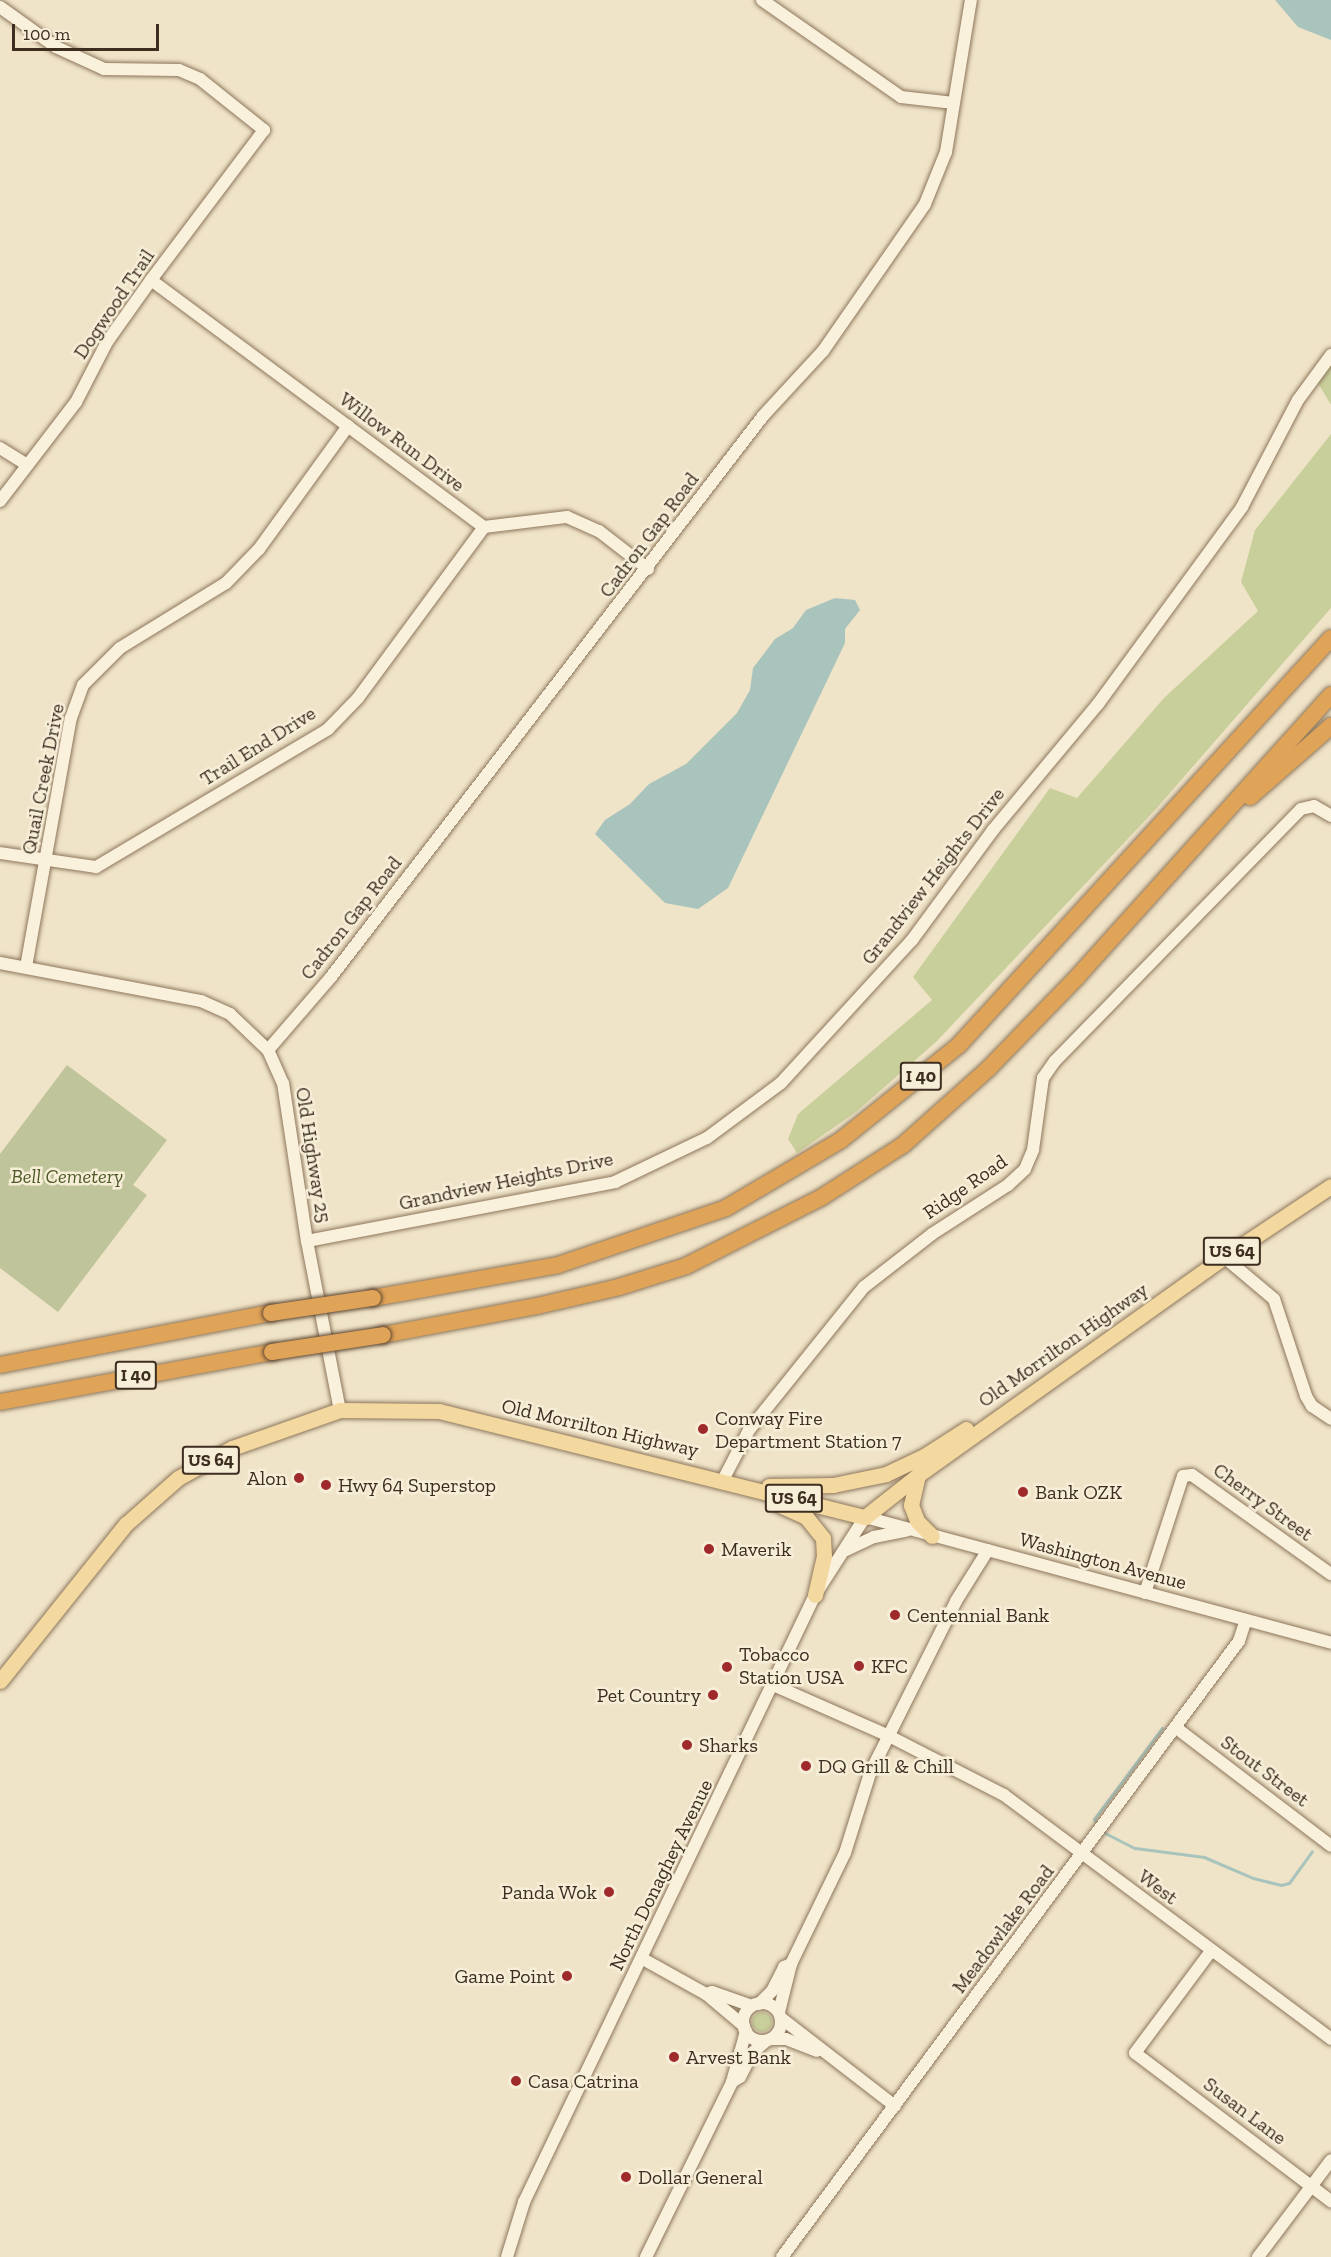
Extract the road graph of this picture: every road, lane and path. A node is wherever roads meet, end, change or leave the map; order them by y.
1 (762, 0) edge
2 (971, 0) edge
3 (0, 6) edge
4 (954, 103) junction
5 (152, 279) junction
6 (1331, 355) edge
7 (348, 426) junction
8 (0, 447) edge
9 (27, 465) junction
10 (0, 501) edge
11 (484, 527) junction
12 (648, 569) junction
13 (1331, 638) edge
14 (1331, 695) edge
15 (1331, 726) edge
16 (1331, 816) edge
17 (0, 853) edge
18 (46, 862) junction
19 (1162, 880) junction
20 (0, 963) edge
21 (26, 967) junction
22 (268, 1050) junction
23 (1331, 1186) edge
24 (307, 1240) junction
25 (1224, 1257) junction
26 (0, 1365) edge
27 (1049, 1381) junction
28 (0, 1402) edge
29 (340, 1410) junction
30 (1331, 1419) edge
31 (918, 1476) junction
32 (723, 1480) junction
33 (865, 1517) junction
34 (914, 1532) junction
35 (932, 1536) junction
36 (991, 1551) junction
37 (841, 1554) junction
38 (1331, 1574) edge
39 (1145, 1593) junction
40 (815, 1595) junction
41 (1246, 1620) junction
42 (1330, 1640) edge
43 (0, 1681) edge
44 (773, 1685) junction
45 (1175, 1727) junction
46 (889, 1736) junction
47 (1330, 1843) edge
48 (1083, 1854) junction
49 (1211, 1951) junction
50 (643, 1959) junction
51 (791, 1964) junction
52 (706, 1994) junction
53 (756, 2005) junction
54 (780, 2015) junction
55 (745, 2028) junction
56 (1331, 2038) edge
57 (769, 2040) junction
58 (821, 2052) junction
59 (732, 2082) junction
60 (895, 2106) junction
61 (1331, 2160) edge
62 (1312, 2186) junction
63 (1331, 2200) edge
64 (507, 2257) edge
65 (646, 2257) edge
66 (782, 2257) edge
67 (1258, 2257) edge

1 - 4 street
2 - 4 street, Cadron Gap Road
3 - 5 street, Dogwood Trail
4 - 12 street, Cadron Gap Road
5 - 7 street, Willow Run Drive
5 - 9 street, Dogwood Trail
6 - 24 street, Grandview Heights Drive
7 - 11 street, Willow Run Drive
7 - 18 street, Quail Creek Drive
8 - 9 street
9 - 10 street, Dogwood Trail
11 - 12 street
11 - 18 street, Trail End Drive
12 - 22 street, Cadron Gap Road
13 - 26 highway, I 40, bridge
14 - 19 highway, I 40
15 - 19 highway
16 - 32 street, Ridge Road
17 - 18 street
18 - 21 street, Quail Creek Drive
19 - 28 highway, I 40, bridge
20 - 21 street, Old Highway 25
21 - 22 street, Old Highway 25
22 - 24 street, Old Highway 25
23 - 25 main road, Old Morrilton Highway / US 64
24 - 29 street, Old Highway 25
25 - 27 main road, Old Morrilton Highway / US 64
25 - 30 street
27 - 31 main road, Old Morrilton Highway / US 64
27 - 32 main road
29 - 32 main road, Old Morrilton Highway / US 64
29 - 43 main road, Old Morrilton Highway / US 64
31 - 33 main road, Old Morrilton Highway / US 64
31 - 35 main road
32 - 33 main road, Old Morrilton Highway / US 64
32 - 40 main road
33 - 34 street, Washington Avenue
33 - 37 street, North Donaghey Avenue
34 - 35 street, Washington Avenue
34 - 37 street
35 - 36 street, Washington Avenue
36 - 39 street, Washington Avenue
36 - 46 street
37 - 40 street, North Donaghey Avenue
38 - 39 street, Cherry Street
39 - 41 street, Washington Avenue
40 - 44 street, North Donaghey Avenue
41 - 42 street, Washington Avenue
41 - 45 street, Meadowlake Road
44 - 46 street, West
44 - 50 street, North Donaghey Avenue
45 - 47 street, Stout Street
45 - 48 street, Meadowlake Road
46 - 48 street, West
46 - 51 street
48 - 49 street, West
48 - 60 street, Meadowlake Road
49 - 56 street, West
49 - 62 street, Susan Lane
50 - 52 street
50 - 64 street, North Donaghey Avenue
51 - 53 street
51 - 54 street
52 - 53 street
52 - 55 street
53 - 54 street
53 - 55 street
54 - 57 street
54 - 58 street
55 - 57 street
55 - 59 street
57 - 58 street
57 - 59 street
58 - 60 street
59 - 65 street
60 - 66 street, Meadowlake Road
61 - 62 street
62 - 63 street, Susan Lane
62 - 67 street

